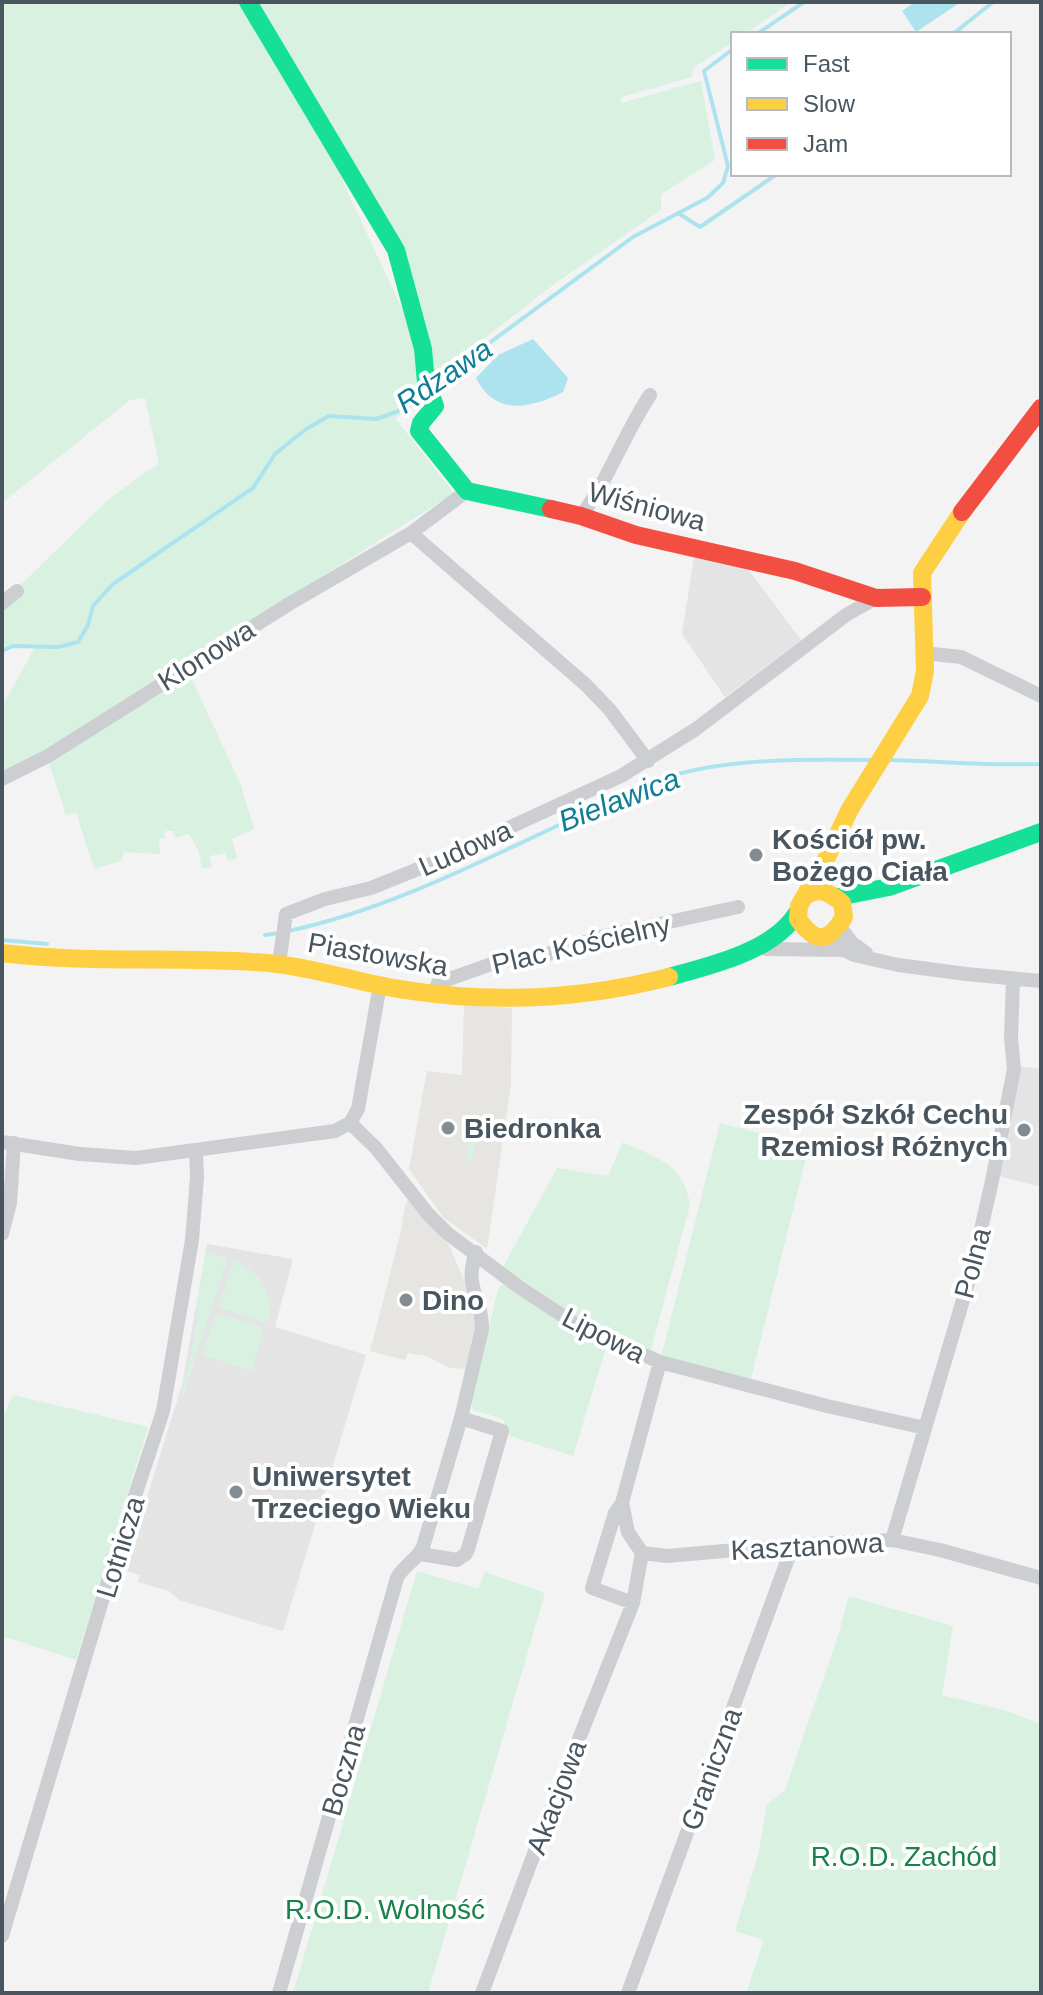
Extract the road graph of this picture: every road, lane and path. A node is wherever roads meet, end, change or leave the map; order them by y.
1 (248, 2) edge
2 (650, 395) dead end
3 (1041, 408) edge
4 (467, 491) junction
5 (581, 516) junction
6 (411, 533) junction
7 (17, 591) dead end
8 (922, 597) junction
9 (876, 598) junction
10 (2, 603) edge
11 (924, 653) junction
12 (1041, 696) edge
13 (648, 761) junction
14 (2, 779) edge
15 (1041, 832) edge
16 (826, 859) junction
17 (889, 887) junction
18 (807, 895) junction
19 (836, 896) junction
20 (738, 907) dead end
21 (797, 913) junction
22 (830, 929) junction
23 (766, 949) junction
24 (844, 950) junction
25 (2, 953) edge
26 (739, 955) junction
27 (872, 958) junction
28 (279, 964) junction
29 (1013, 980) junction
30 (1041, 981) edge
31 (380, 985) junction
32 (434, 994) junction
33 (350, 1123) junction
34 (8, 1143) edge
35 (196, 1150) junction
36 (2, 1234) edge
37 (476, 1252) junction
38 (660, 1362) junction
39 (461, 1418) junction
40 (925, 1428) junction
41 (622, 1503) junction
42 (892, 1540) junction
43 (793, 1545) junction
44 (642, 1553) junction
45 (420, 1554) junction
46 (1041, 1578) edge
47 (633, 1603) junction
48 (2, 1936) edge
49 (279, 1993) edge
50 (482, 1993) edge
51 (628, 1993) edge

1 - 4 street
2 - 5 street
3 - 8 street
4 - 5 street, Wiśniowa
4 - 6 street, Klonowa
5 - 9 street, Wiśniowa
6 - 13 street
6 - 14 street, Klonowa
7 - 10 street
8 - 9 street, Wiśniowa
8 - 11 street
9 - 13 street, Ludowa
11 - 12 street
11 - 16 street
13 - 28 street, Ludowa
15 - 17 street
16 - 18 street
16 - 19 street
17 - 19 street
17 - 22 street, Piastowska
18 - 19 street
18 - 21 street
19 - 22 street
20 - 32 street, Plac Kościelny
21 - 22 street
21 - 26 street, Piastowska
22 - 23 street, Piastowska
22 - 24 street
22 - 27 street
23 - 24 street, Piastowska
23 - 26 street, Piastowska
24 - 27 street
25 - 28 street, Piastowska
26 - 32 street, Piastowska
27 - 29 street
28 - 31 street, Piastowska
29 - 30 street
29 - 40 street, Polna
31 - 32 street, Piastowska
31 - 33 street
33 - 35 street
33 - 37 street, Lipowa
34 - 35 street
34 - 36 street
35 - 48 street, Lotnicza
37 - 38 street, Lipowa
37 - 39 street, Boczna
38 - 40 street, Lipowa
38 - 41 street
39 - 45 street, Boczna
39 - 45 street
40 - 42 street, Polna
41 - 44 street
41 - 47 street
42 - 43 street, Kasztanowa
42 - 46 street, Kasztanowa
43 - 44 street, Kasztanowa
43 - 51 street, Graniczna
44 - 47 street, Akacjowa
45 - 49 street, Boczna
47 - 50 street, Akacjowa

